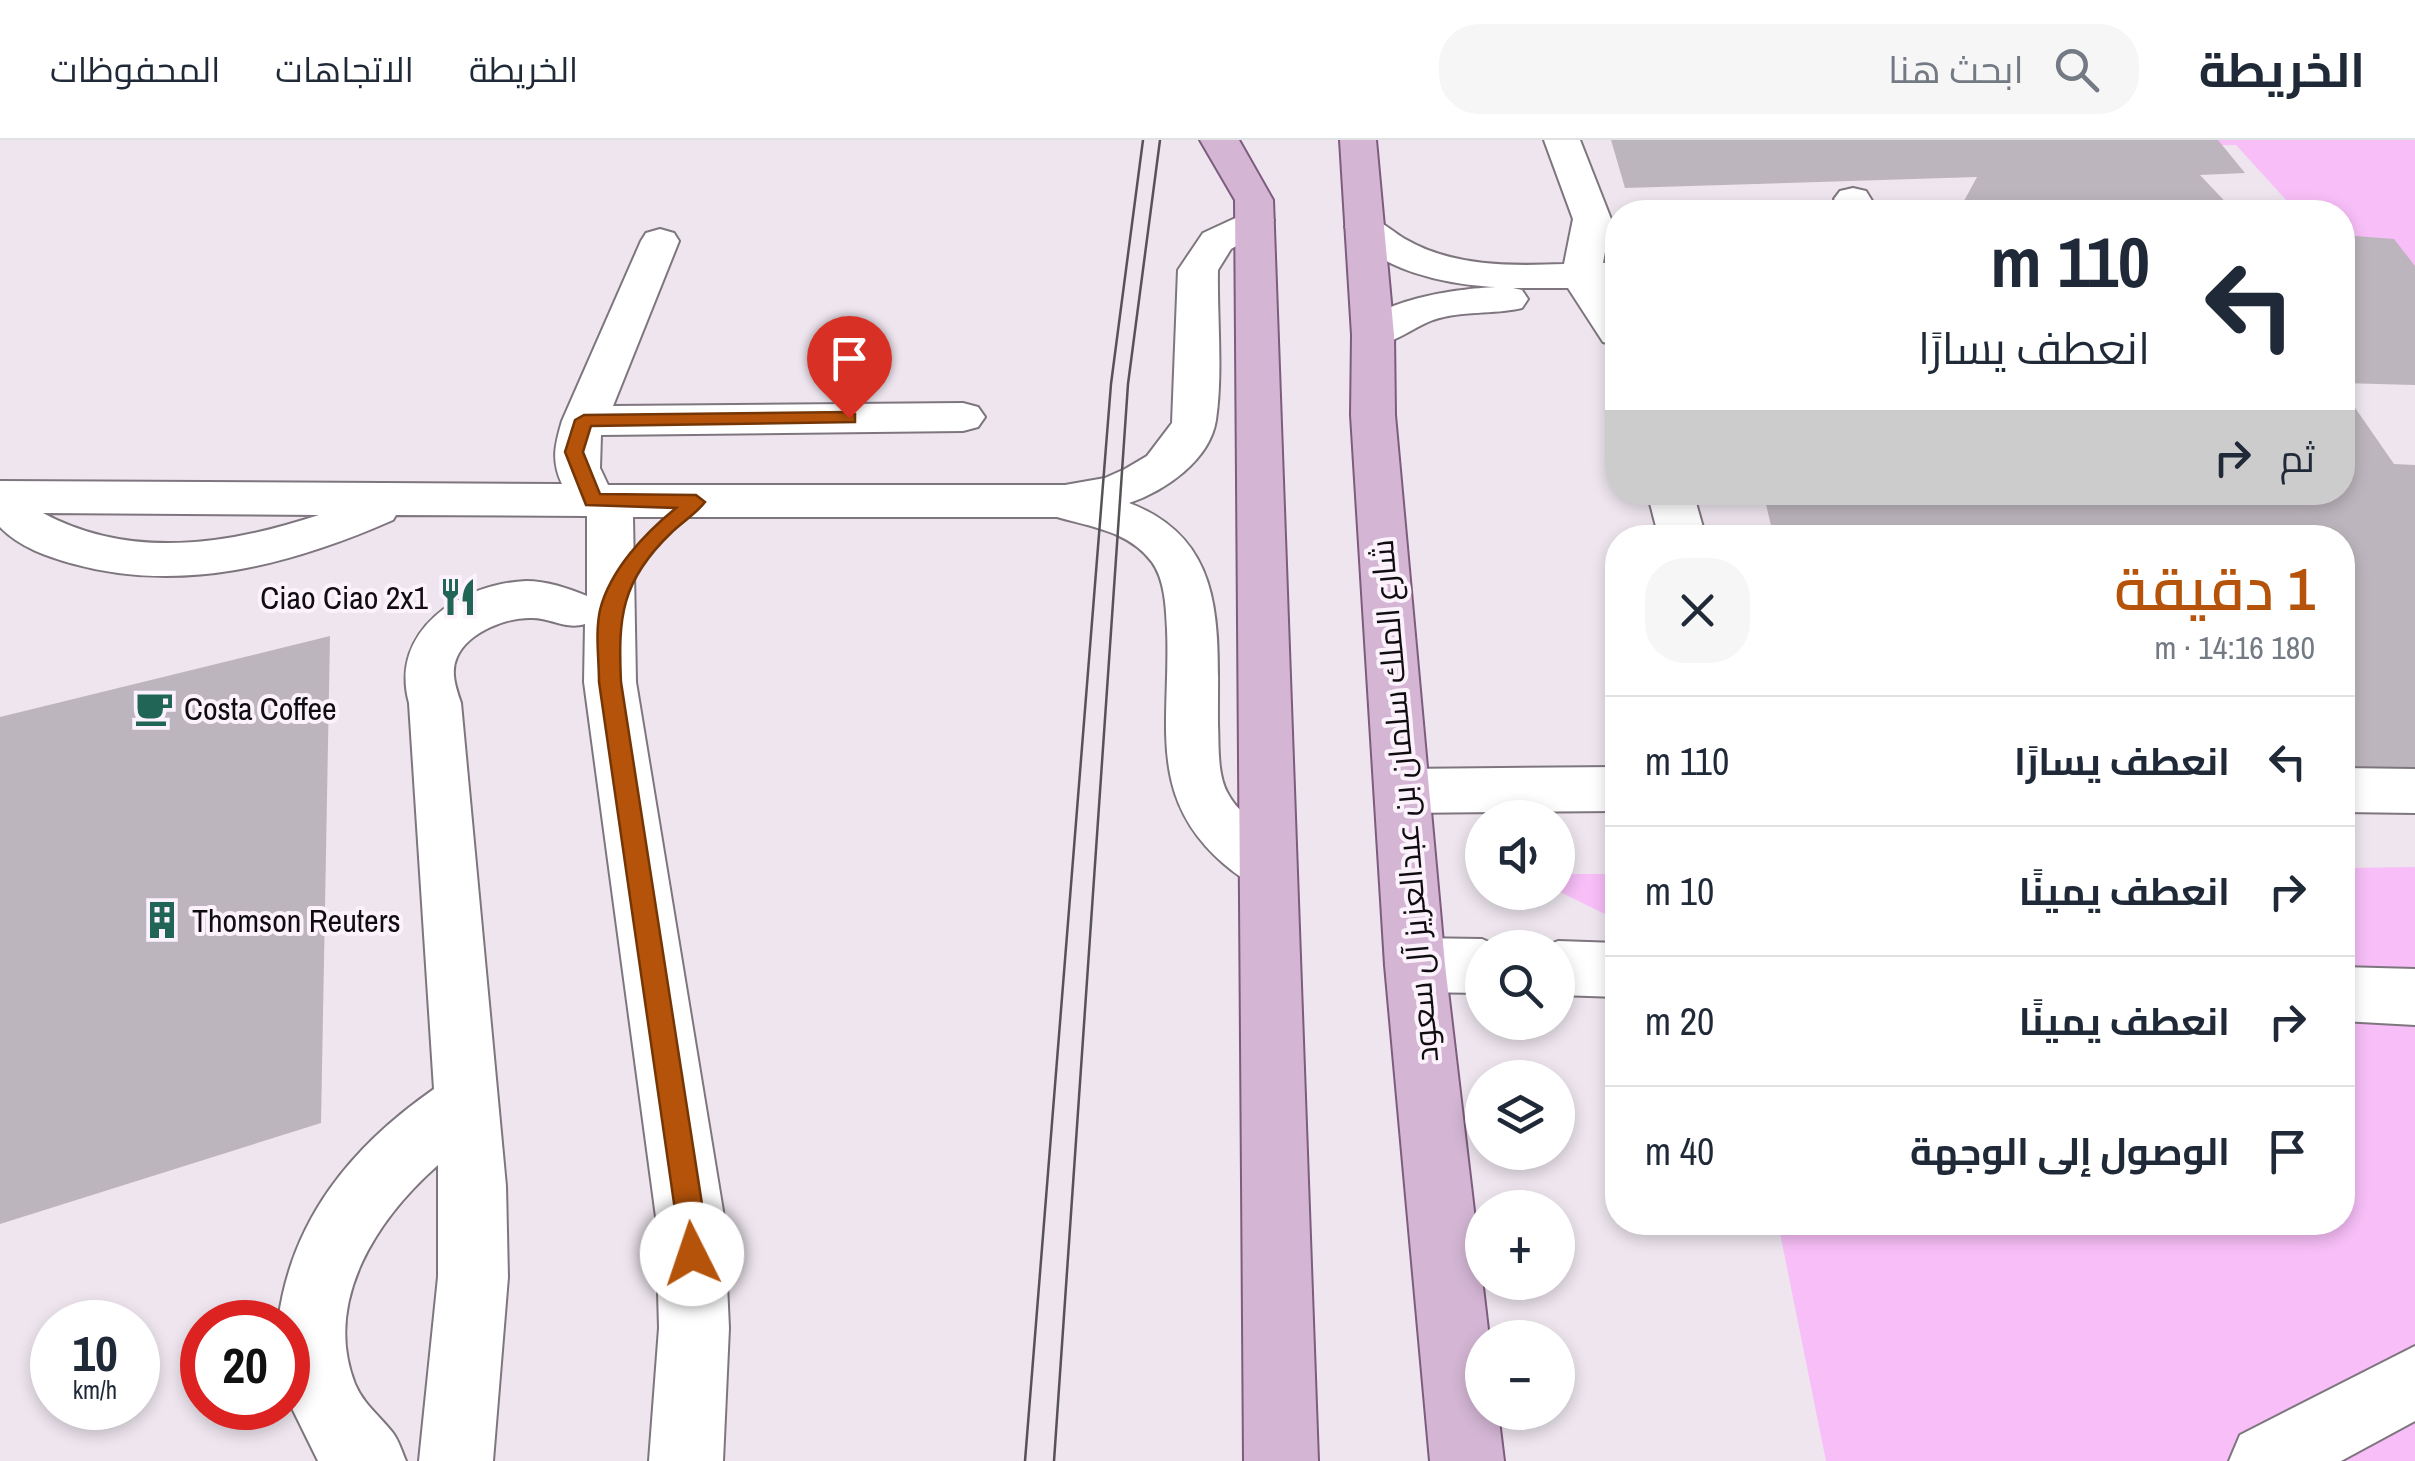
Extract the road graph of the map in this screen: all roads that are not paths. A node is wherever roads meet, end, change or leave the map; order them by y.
1 (1218, 140) edge
2 (1358, 140) edge
3 (1562, 140) edge
4 (1255, 210) junction
5 (1364, 227) junction
6 (660, 241) dead end
7 (1603, 286) edge
8 (1373, 335) junction
9 (963, 417) dead end
10 (579, 436) junction
11 (0, 497) edge
12 (403, 497) junction
13 (506, 500) junction
14 (601, 500) junction
15 (696, 502) junction
16 (1057, 503) junction
17 (591, 608) junction
18 (1605, 789) edge
19 (1402, 790) junction
20 (2355, 790) edge
21 (2415, 791) edge
22 (1266, 864) junction
23 (1415, 964) junction
24 (1465, 965) edge
25 (1575, 969) edge
26 (1605, 970) edge
27 (2355, 995) edge
28 (2415, 997) edge
29 (467, 1103) junction
30 (2415, 1382) edge
31 (369, 1461) edge
32 (456, 1461) edge
33 (686, 1461) edge
34 (1281, 1461) edge
35 (1467, 1461) edge
36 (2266, 1461) edge

1 - 4 main road
2 - 5 main road, شارع الملك سلمان بن عبدالعزيز آل سعود
3 - 7 street
4 - 16 street
4 - 22 main road
5 - 7 street
5 - 8 main road, شارع الملك سلمان بن عبدالعزيز آل سعود
6 - 10 street
7 - 8 street
8 - 19 main road, شارع الملك سلمان بن عبدالعزيز آل سعود
9 - 10 street
10 - 13 street
10 - 14 street
11 - 12 street
11 - 12 street
12 - 13 street
13 - 14 street
14 - 15 street
14 - 17 street
15 - 16 street
15 - 17 street
16 - 22 street
17 - 29 street
17 - 33 street
18 - 19 street
19 - 23 main road, شارع الملك سلمان بن عبدالعزيز آل سعود
20 - 21 street
22 - 34 main road
23 - 24 street
23 - 35 main road, شارع الملك سلمان بن عبدالعزيز آل سعود
25 - 26 street
27 - 28 street
29 - 31 street
29 - 32 street
30 - 36 street

